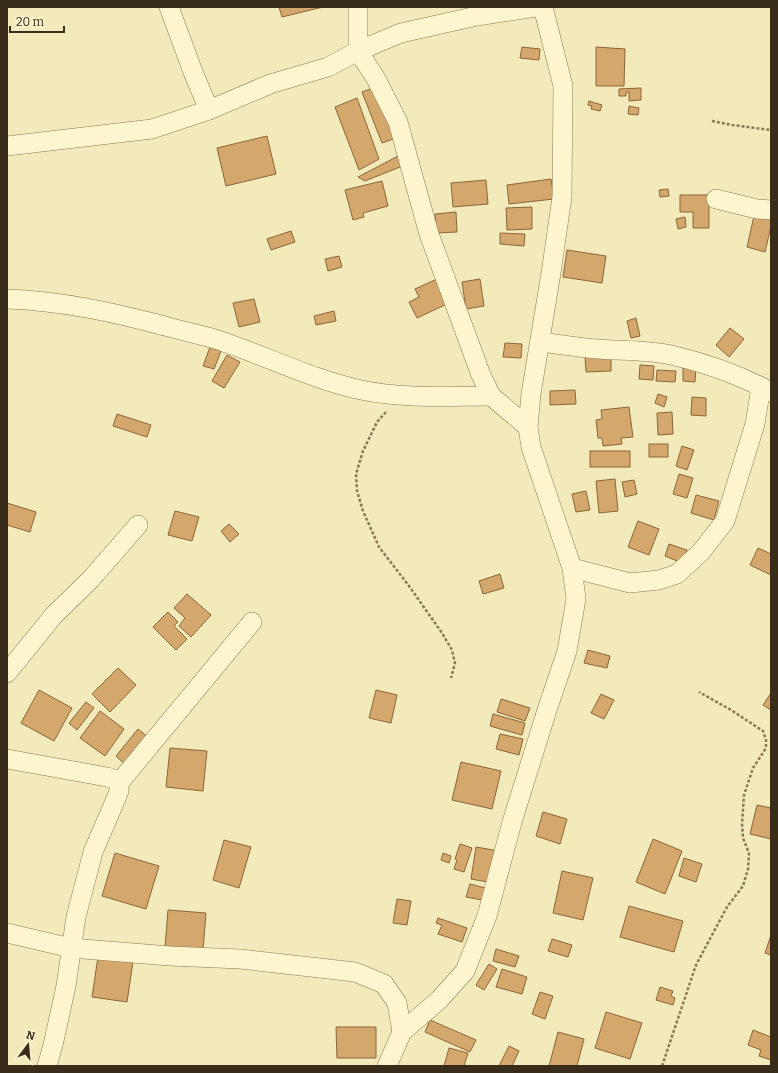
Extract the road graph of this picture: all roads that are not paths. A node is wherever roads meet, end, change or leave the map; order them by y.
1 (170, 7) edge
2 (358, 7) edge
3 (536, 7) edge
4 (543, 7) edge
5 (517, 9) edge
6 (358, 50) junction
7 (209, 110) junction
8 (7, 146) edge
9 (716, 199) dead end
10 (771, 210) edge
11 (7, 299) edge
12 (540, 342) junction
13 (766, 390) edge
14 (491, 396) junction
15 (528, 427) junction
16 (138, 525) dead end
17 (572, 568) junction
18 (252, 622) dead end
19 (7, 673) edge
20 (7, 759) edge
21 (119, 783) junction
22 (7, 933) edge
23 (71, 948) junction
24 (402, 1032) junction
25 (46, 1066) edge
26 (386, 1066) edge

1 - 7 street
2 - 6 street
3 - 5 street
4 - 12 street
5 - 6 street
6 - 7 street
6 - 14 street
7 - 8 street
9 - 10 street
11 - 14 street
12 - 13 street
12 - 15 street
13 - 17 street
14 - 15 street
15 - 17 street
16 - 19 street
17 - 24 street
18 - 21 street
20 - 21 street
21 - 23 street
22 - 23 street
23 - 24 street
23 - 25 street
24 - 26 street

